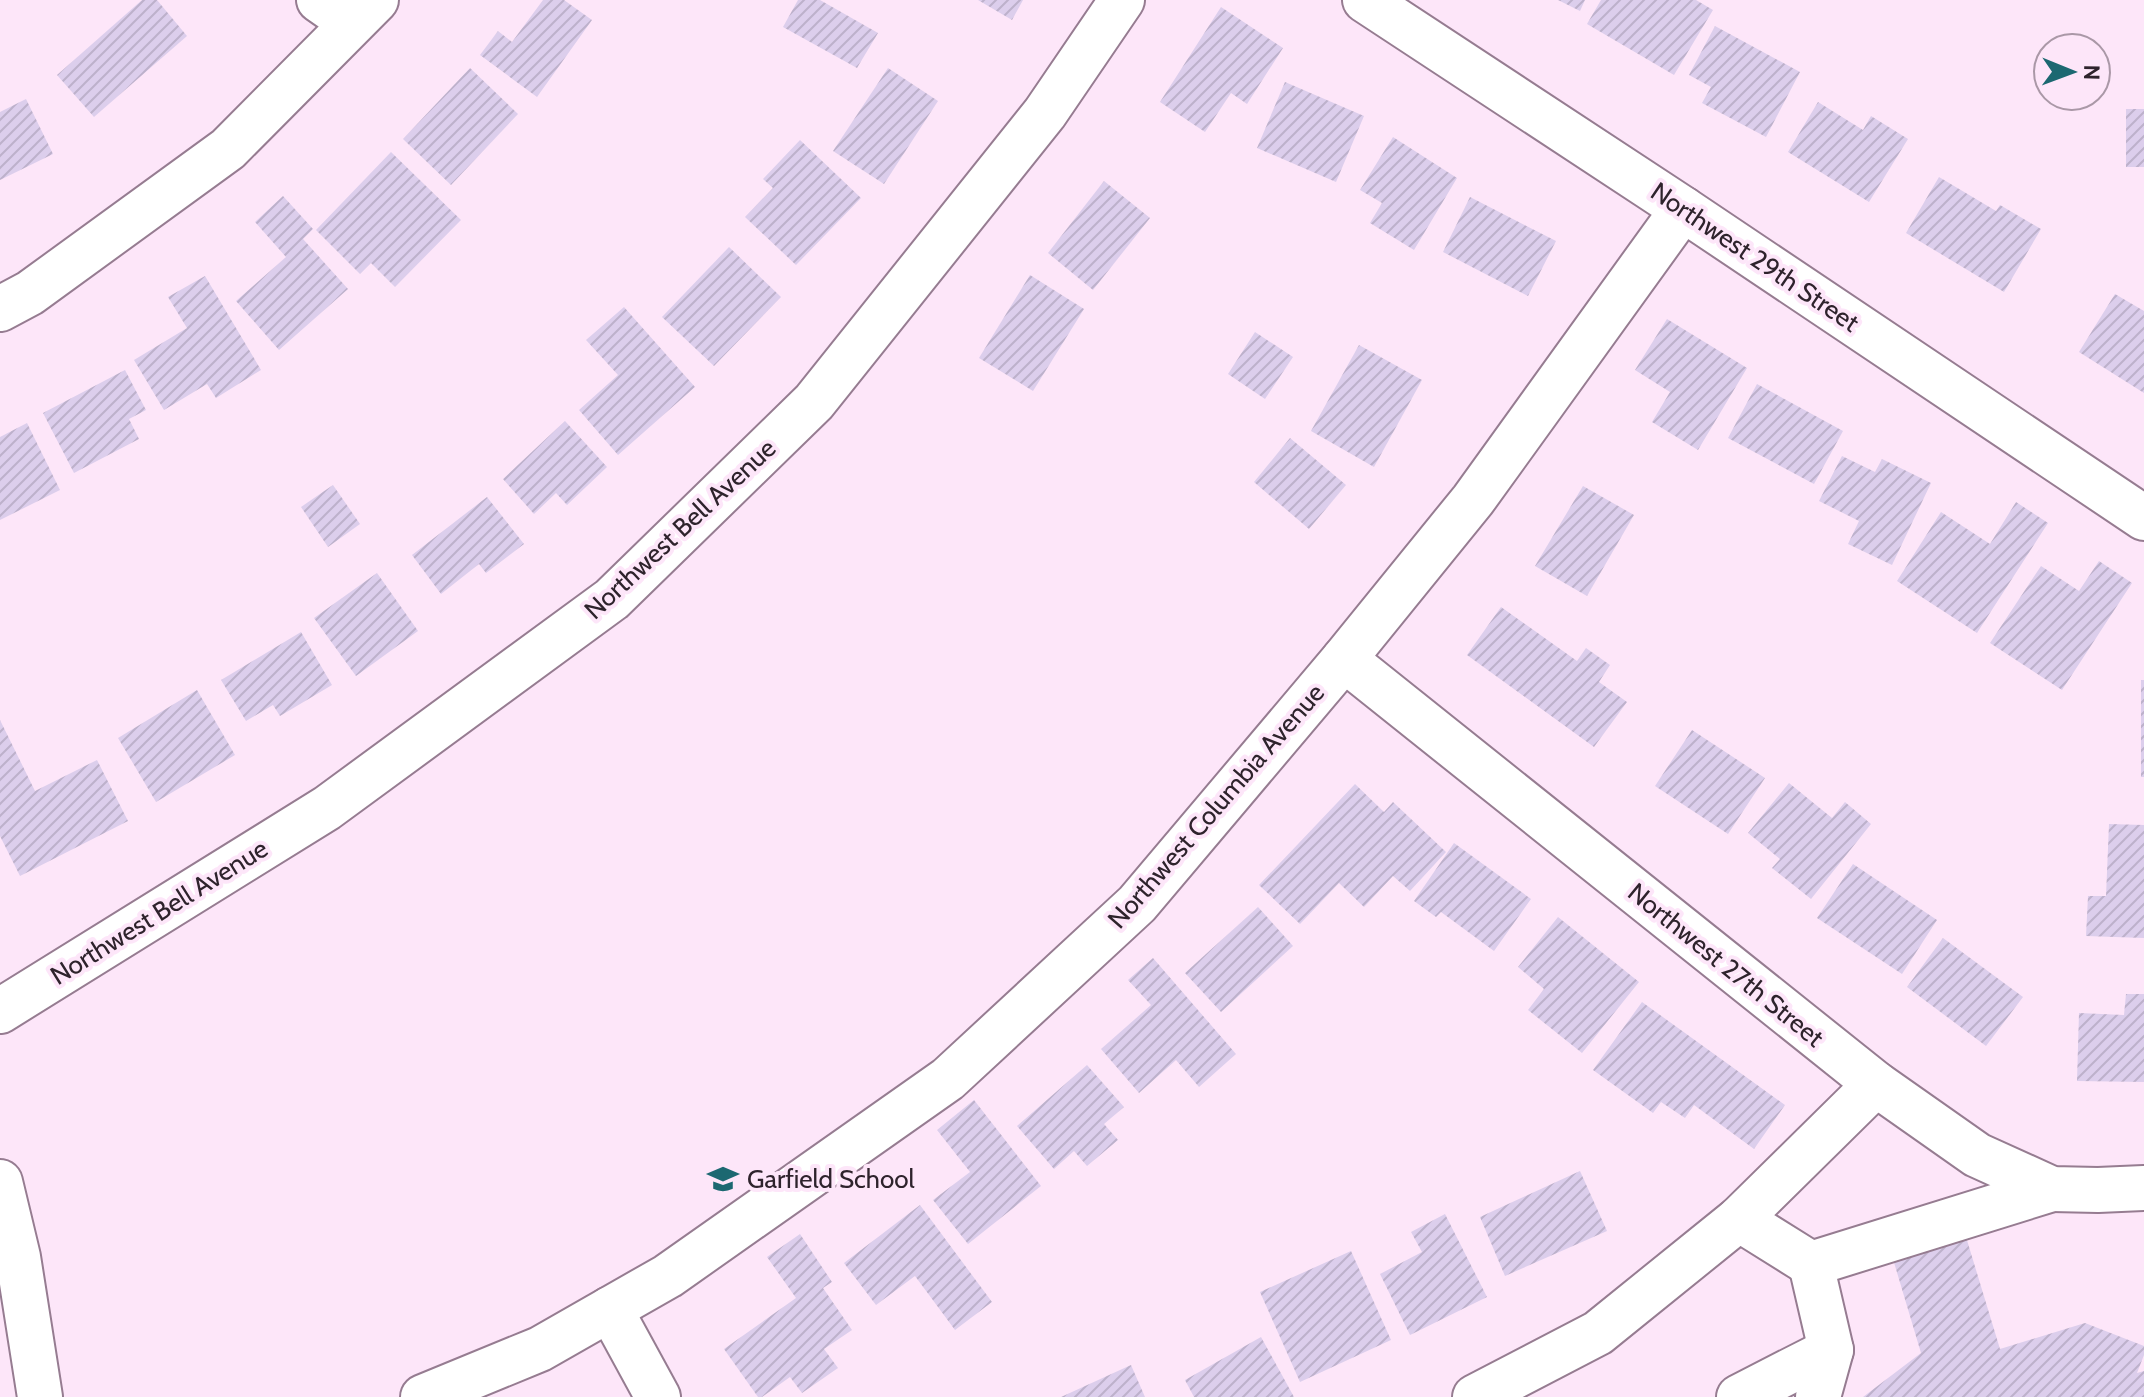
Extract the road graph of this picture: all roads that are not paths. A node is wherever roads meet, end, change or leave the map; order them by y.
1 (1122, 0) edge
2 (1365, 0) edge
3 (349, 8) edge
4 (1683, 209) junction
5 (0, 309) edge
6 (2144, 518) edge
7 (1344, 659) junction
8 (0, 1011) edge
9 (1876, 1084) junction
10 (0, 1182) edge
11 (2144, 1188) edge
12 (2052, 1189) junction
13 (1739, 1219) junction
14 (1811, 1264) junction
15 (610, 1309) junction
16 (1831, 1350) junction
17 (40, 1397) edge
18 (423, 1397) edge
19 (658, 1397) edge
20 (1476, 1397) edge
21 (1739, 1397) edge
22 (1818, 1397) edge

1 - 8 street, Northwest Bell Avenue
2 - 4 street, Northwest 29th Street
3 - 5 street
4 - 6 street, Northwest 29th Street
4 - 7 street, Northwest Columbia Avenue
7 - 9 street, Northwest 27th Street
7 - 15 street, Northwest Columbia Avenue
9 - 12 street, Northwest 27th Street
9 - 13 street
10 - 17 street
11 - 12 street, Northwest 27th Street
12 - 14 street
13 - 14 street
13 - 20 street
14 - 16 street
15 - 18 street, Northwest Columbia Avenue
15 - 19 street
16 - 21 street
16 - 22 street

